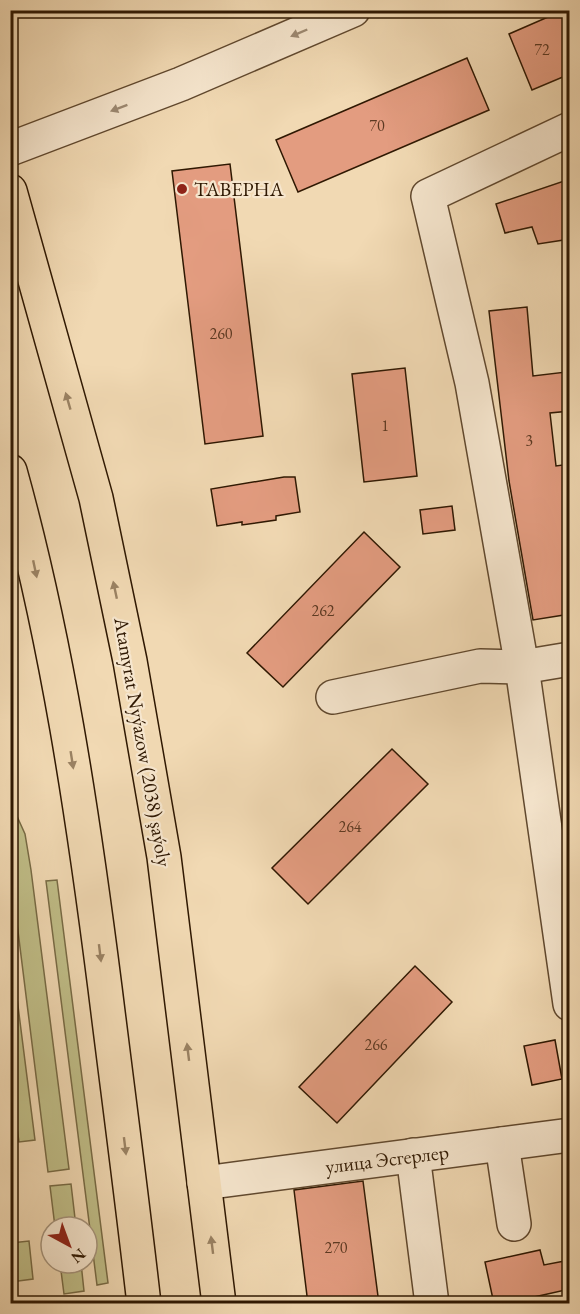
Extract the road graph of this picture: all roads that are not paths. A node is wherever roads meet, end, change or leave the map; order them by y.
1 (353, 10) edge
2 (570, 129) edge
3 (10, 149) edge
4 (10, 191) edge
5 (10, 471) edge
6 (570, 659) edge
7 (522, 667) junction
8 (333, 697) dead end
9 (570, 1004) edge
10 (570, 1135) edge
11 (502, 1144) junction
12 (413, 1155) junction
13 (204, 1183) junction
14 (514, 1224) dead end
15 (144, 1304) edge
16 (219, 1304) edge
17 (432, 1304) edge

1 -> 3 street
2 - 7 street
13 -> 4 main road, Atamyrat Nyýazow (2038) şaýoly
5 -> 15 main road
6 - 7 street
7 - 8 street
7 - 9 street
10 - 11 street, улица Эсгерлер
11 - 12 street, улица Эсгерлер
11 - 14 street
12 - 13 street, улица Эсгерлер
12 - 17 street
16 -> 13 main road, Atamyrat Nyýazow (2038) şaýoly

